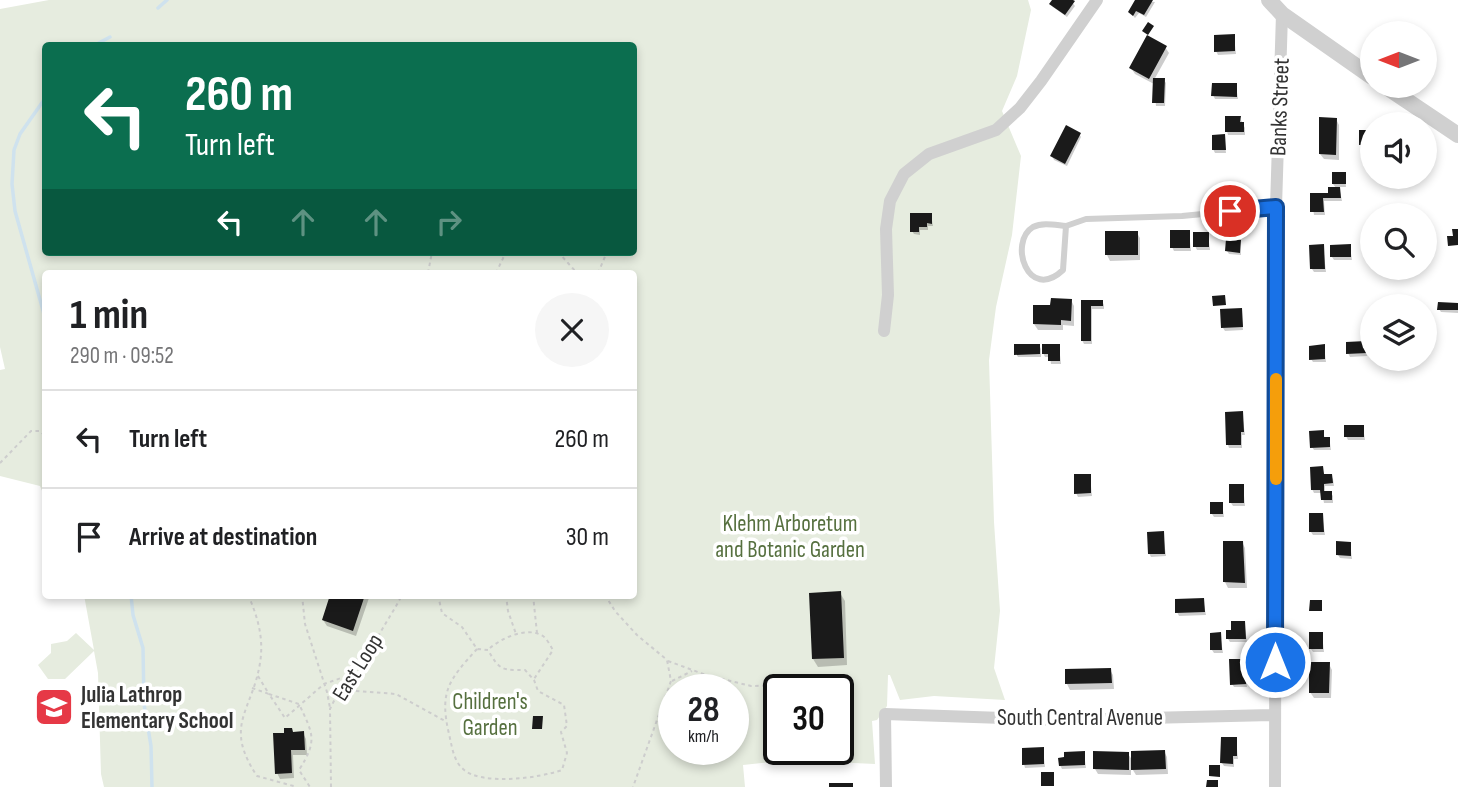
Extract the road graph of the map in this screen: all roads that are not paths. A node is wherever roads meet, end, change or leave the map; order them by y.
1 (1097, 0) edge
2 (1269, 0) edge
3 (1282, 14) junction
4 (1360, 69) edge
5 (1403, 98) edge
6 (1458, 135) edge
7 (1276, 207) junction
8 (1066, 226) junction
9 (884, 331) dead end
10 (1275, 715) junction
11 (886, 787) edge
12 (1275, 787) edge

1 - 9 street
2 - 3 street
3 - 4 street
3 - 7 street, Banks Street
5 - 6 street
7 - 8 lane
7 - 10 street, Banks Street
8 - 8 lane
10 - 11 street, South Central Avenue
10 - 12 street, Banks Street

